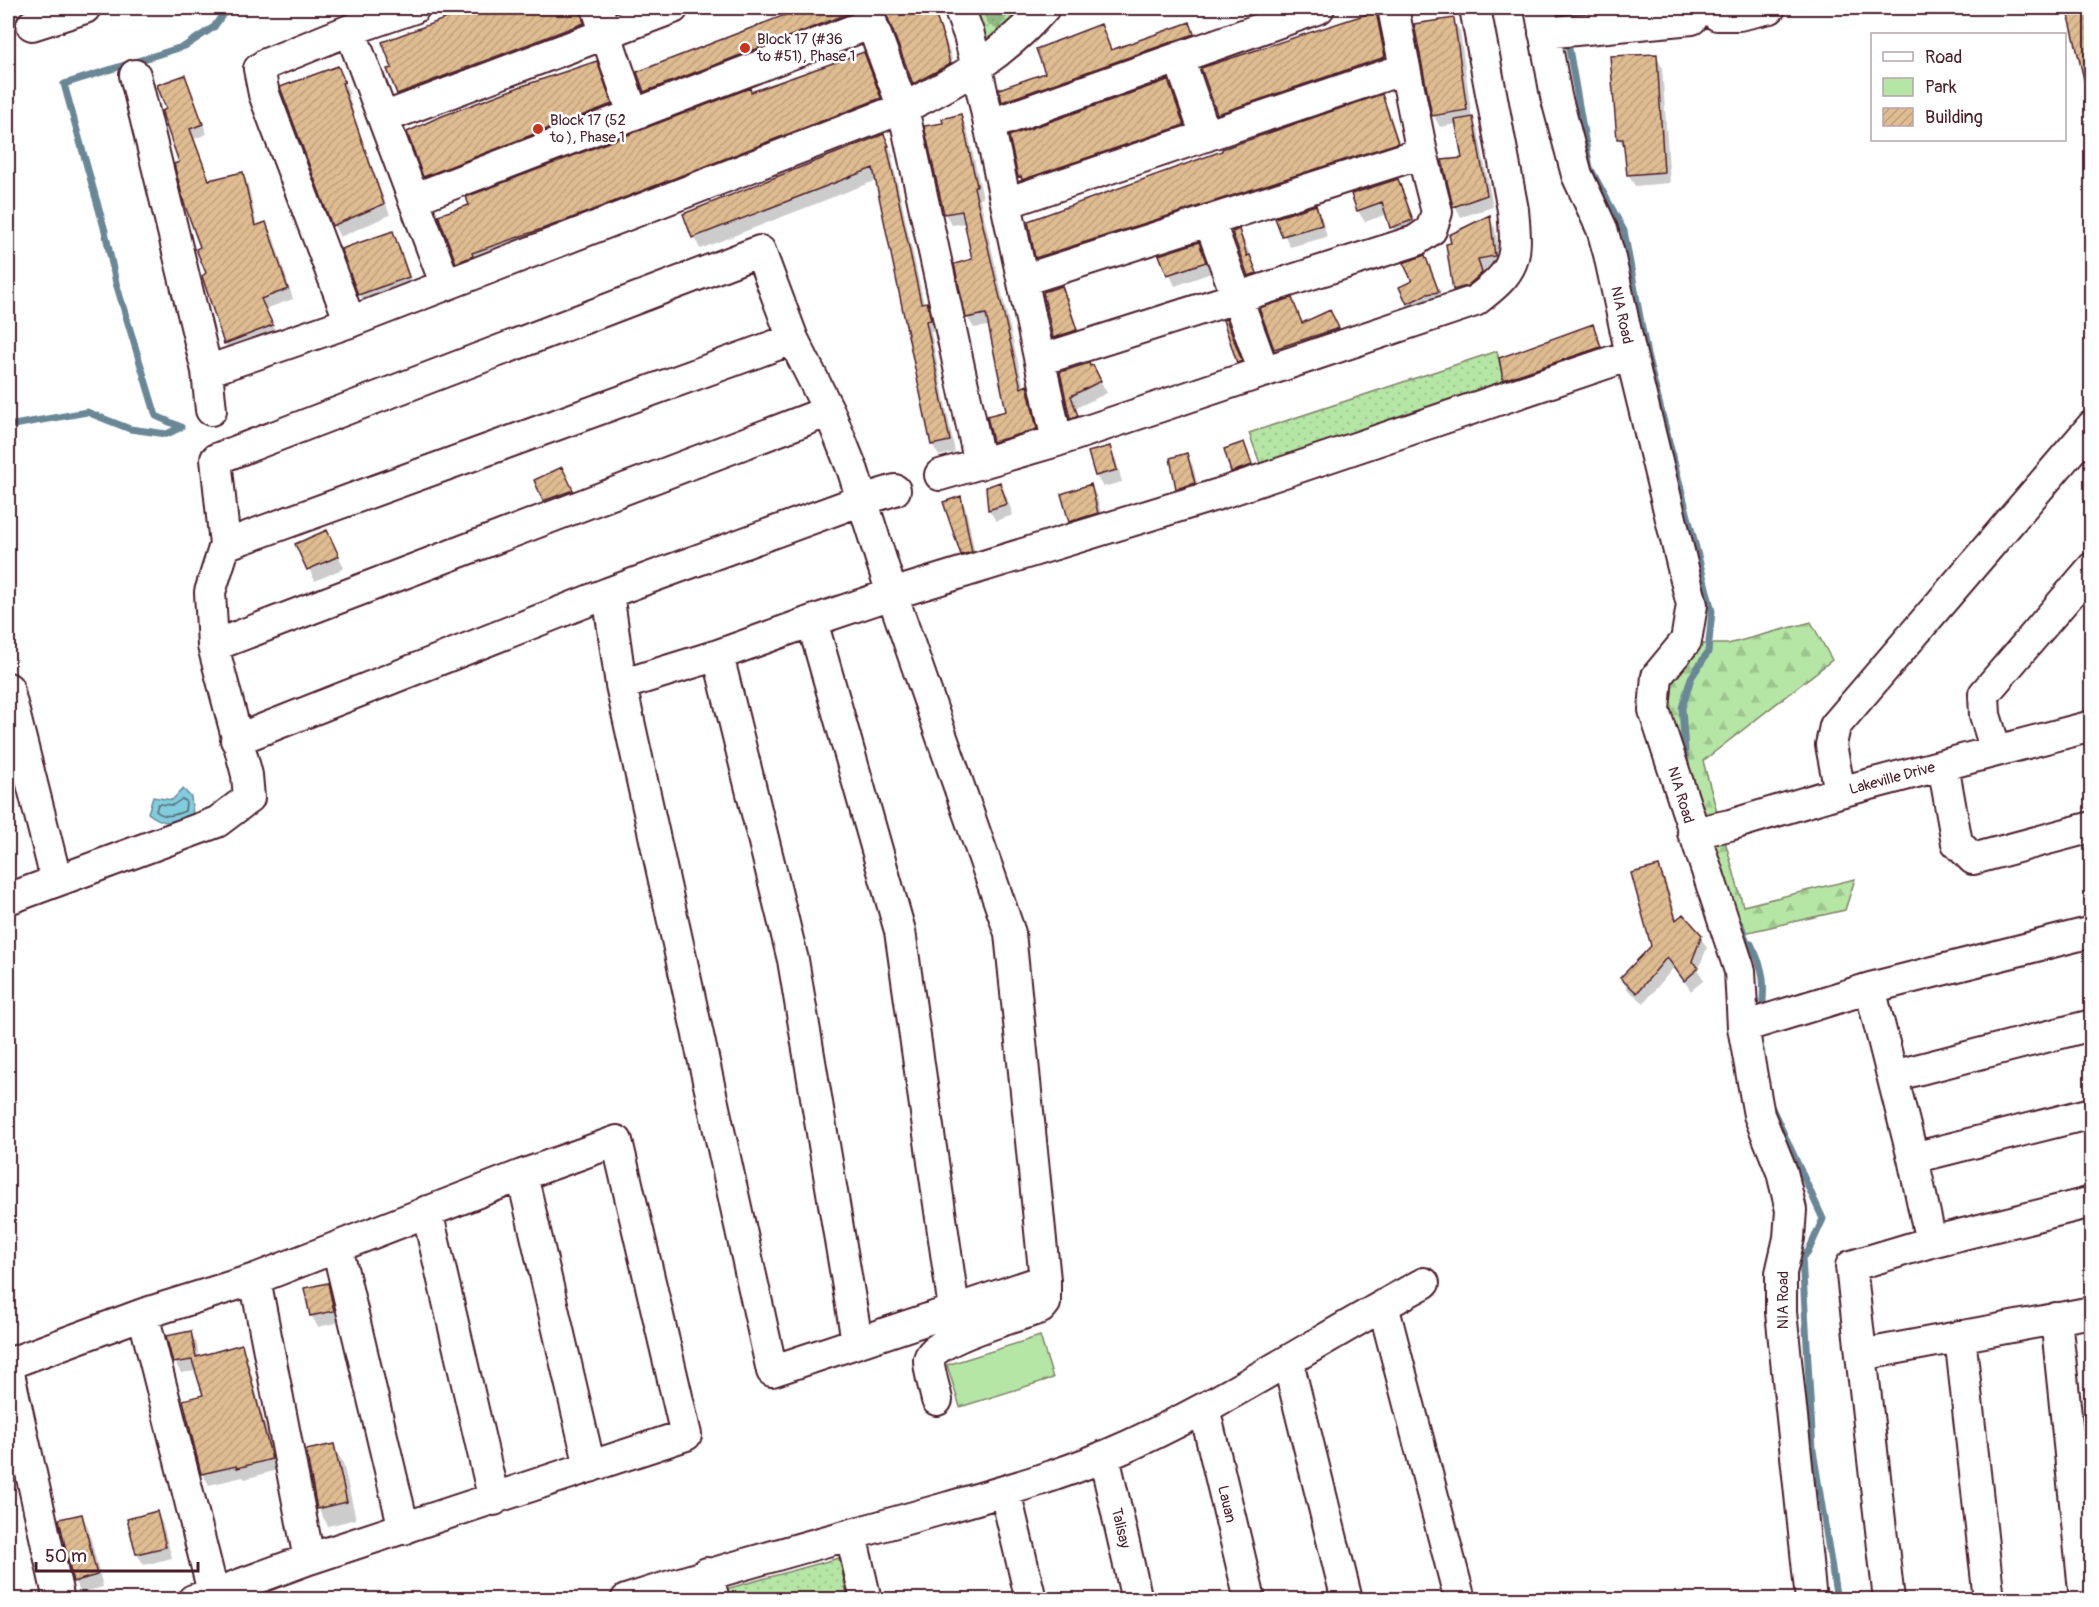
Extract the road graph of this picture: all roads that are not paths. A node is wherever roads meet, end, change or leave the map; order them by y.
1 (83, 8) edge
2 (414, 8) edge
3 (673, 8) edge
4 (959, 8) edge
5 (1044, 8) edge
6 (1319, 8) edge
7 (1393, 8) edge
8 (1475, 8) edge
9 (1770, 8) edge
10 (1702, 13) edge
11 (869, 15) edge
12 (602, 20) edge
13 (1542, 20) edge
14 (32, 25) dead end
15 (350, 30) junction
16 (1179, 58) junction
17 (977, 68) junction
18 (1404, 69) junction
19 (135, 75) dead end
20 (903, 108) junction
21 (633, 114) junction
22 (383, 118) junction
23 (989, 125) junction
24 (1206, 136) junction
25 (1422, 153) junction
26 (413, 199) junction
27 (1006, 203) junction
28 (1209, 220) junction
29 (1023, 280) junction
30 (445, 283) junction
31 (1237, 297) junction
32 (350, 321) junction
33 (793, 339) junction
34 (1631, 355) junction
35 (1040, 360) junction
36 (207, 371) junction
37 (1264, 372) junction
38 (211, 410) dead end
39 (829, 411) junction
40 (2091, 426) edge
41 (1057, 441) junction
42 (981, 464) junction
43 (940, 475) dead end
44 (895, 490) dead end
45 (862, 500) junction
46 (225, 545) junction
47 (2091, 568) edge
48 (608, 593) junction
49 (892, 594) junction
50 (812, 621) junction
51 (213, 646) junction
52 (718, 656) junction
53 (621, 685) junction
54 (8, 688) edge
55 (2091, 726) edge
56 (236, 740) junction
57 (1996, 751) junction
58 (1943, 765) junction
59 (1840, 792) junction
60 (2091, 827) edge
61 (1693, 833) junction
62 (56, 879) junction
63 (8, 899) edge
64 (2091, 932) edge
65 (1870, 988) junction
66 (1754, 1024) junction
67 (2091, 1025) edge
68 (1893, 1076) junction
69 (2091, 1113) edge
70 (1913, 1158) junction
71 (522, 1175) junction
72 (2091, 1202) edge
73 (427, 1211) junction
74 (1931, 1242) junction
75 (337, 1246) junction
76 (255, 1278) junction
77 (1424, 1283) dead end
78 (1383, 1305) junction
79 (2091, 1312) edge
80 (143, 1314) junction
81 (2056, 1318) junction
82 (958, 1322) junction
83 (1960, 1336) junction
84 (857, 1341) junction
85 (1861, 1355) junction
86 (1288, 1362) junction
87 (8, 1364) edge
88 (8, 1369) edge
89 (937, 1400) dead end
90 (1204, 1408) junction
91 (1104, 1456) junction
92 (590, 1467) junction
93 (1005, 1491) junction
94 (494, 1500) junction
95 (404, 1529) junction
96 (852, 1535) junction
97 (309, 1559) junction
98 (711, 1586) edge
99 (207, 1598) edge
100 (59, 1599) edge
101 (626, 1599) edge
102 (866, 1599) edge
103 (1031, 1599) edge
104 (1137, 1599) edge
105 (1250, 1599) edge
106 (1347, 1599) edge
107 (1460, 1599) edge
108 (1811, 1599) edge
109 (1889, 1599) edge
110 (1989, 1599) edge
111 (2085, 1599) edge

1 - 14 street
2 - 15 street
3 - 12 street
4 - 17 street
5 - 17 street
6 - 16 street
7 - 18 street
8 - 37 street
9 - 10 street
10 - 13 street
11 - 20 street
11 - 21 street
12 - 21 street
12 - 22 street
13 - 34 street, NIA Road
15 - 22 street
15 - 32 street
16 - 23 street
16 - 24 street
17 - 20 street
17 - 23 street
18 - 24 street
18 - 25 street
19 - 36 street
20 - 30 street
20 - 42 street
21 - 26 street
22 - 26 street
23 - 27 street
24 - 27 street
25 - 28 street
25 - 31 street
26 - 30 street
27 - 29 street
28 - 29 street
28 - 31 street
29 - 35 street
30 - 32 street
31 - 35 street
31 - 37 street
32 - 36 street
33 - 39 street
33 - 46 street
33 - 46 street
34 - 49 street
34 - 61 street, NIA Road
35 - 41 street
36 - 38 street
37 - 41 street
39 - 45 street
39 - 51 street
40 - 59 street
41 - 42 street
42 - 43 street
44 - 45 street
45 - 48 street
45 - 49 street
46 - 51 street
47 - 57 street
48 - 53 street
48 - 56 street
49 - 50 street
49 - 82 street
50 - 52 street
50 - 82 street
51 - 56 street
52 - 53 street
52 - 84 street
53 - 84 street
54 - 62 street
55 - 57 street, Lakeville Drive
56 - 62 street
57 - 58 street, Lakeville Drive
58 - 59 street, Lakeville Drive
58 - 60 street
59 - 61 street, Lakeville Drive
61 - 66 street, NIA Road
62 - 63 street
64 - 65 street
65 - 66 street
65 - 68 street
66 - 108 street, NIA Road
67 - 68 street
68 - 70 street
69 - 70 street
70 - 74 street
71 - 73 street
71 - 92 street
71 - 92 street
72 - 74 street
73 - 75 street
73 - 94 street
74 - 85 street
75 - 76 street
75 - 95 street
76 - 80 street
76 - 97 street
77 - 78 street
78 - 86 street
78 - 107 street
79 - 81 street
80 - 87 street
80 - 99 street
81 - 83 street
81 - 111 street
82 - 84 street
82 - 89 street
83 - 85 street
83 - 110 street
85 - 109 street
86 - 90 street
86 - 106 street
88 - 100 street
90 - 91 street
90 - 105 street, Lauan
91 - 93 street
91 - 104 street, Talisay
92 - 94 street
93 - 96 street
93 - 103 street
94 - 95 street
95 - 97 street
96 - 98 street
96 - 102 street
97 - 99 street
98 - 101 street

